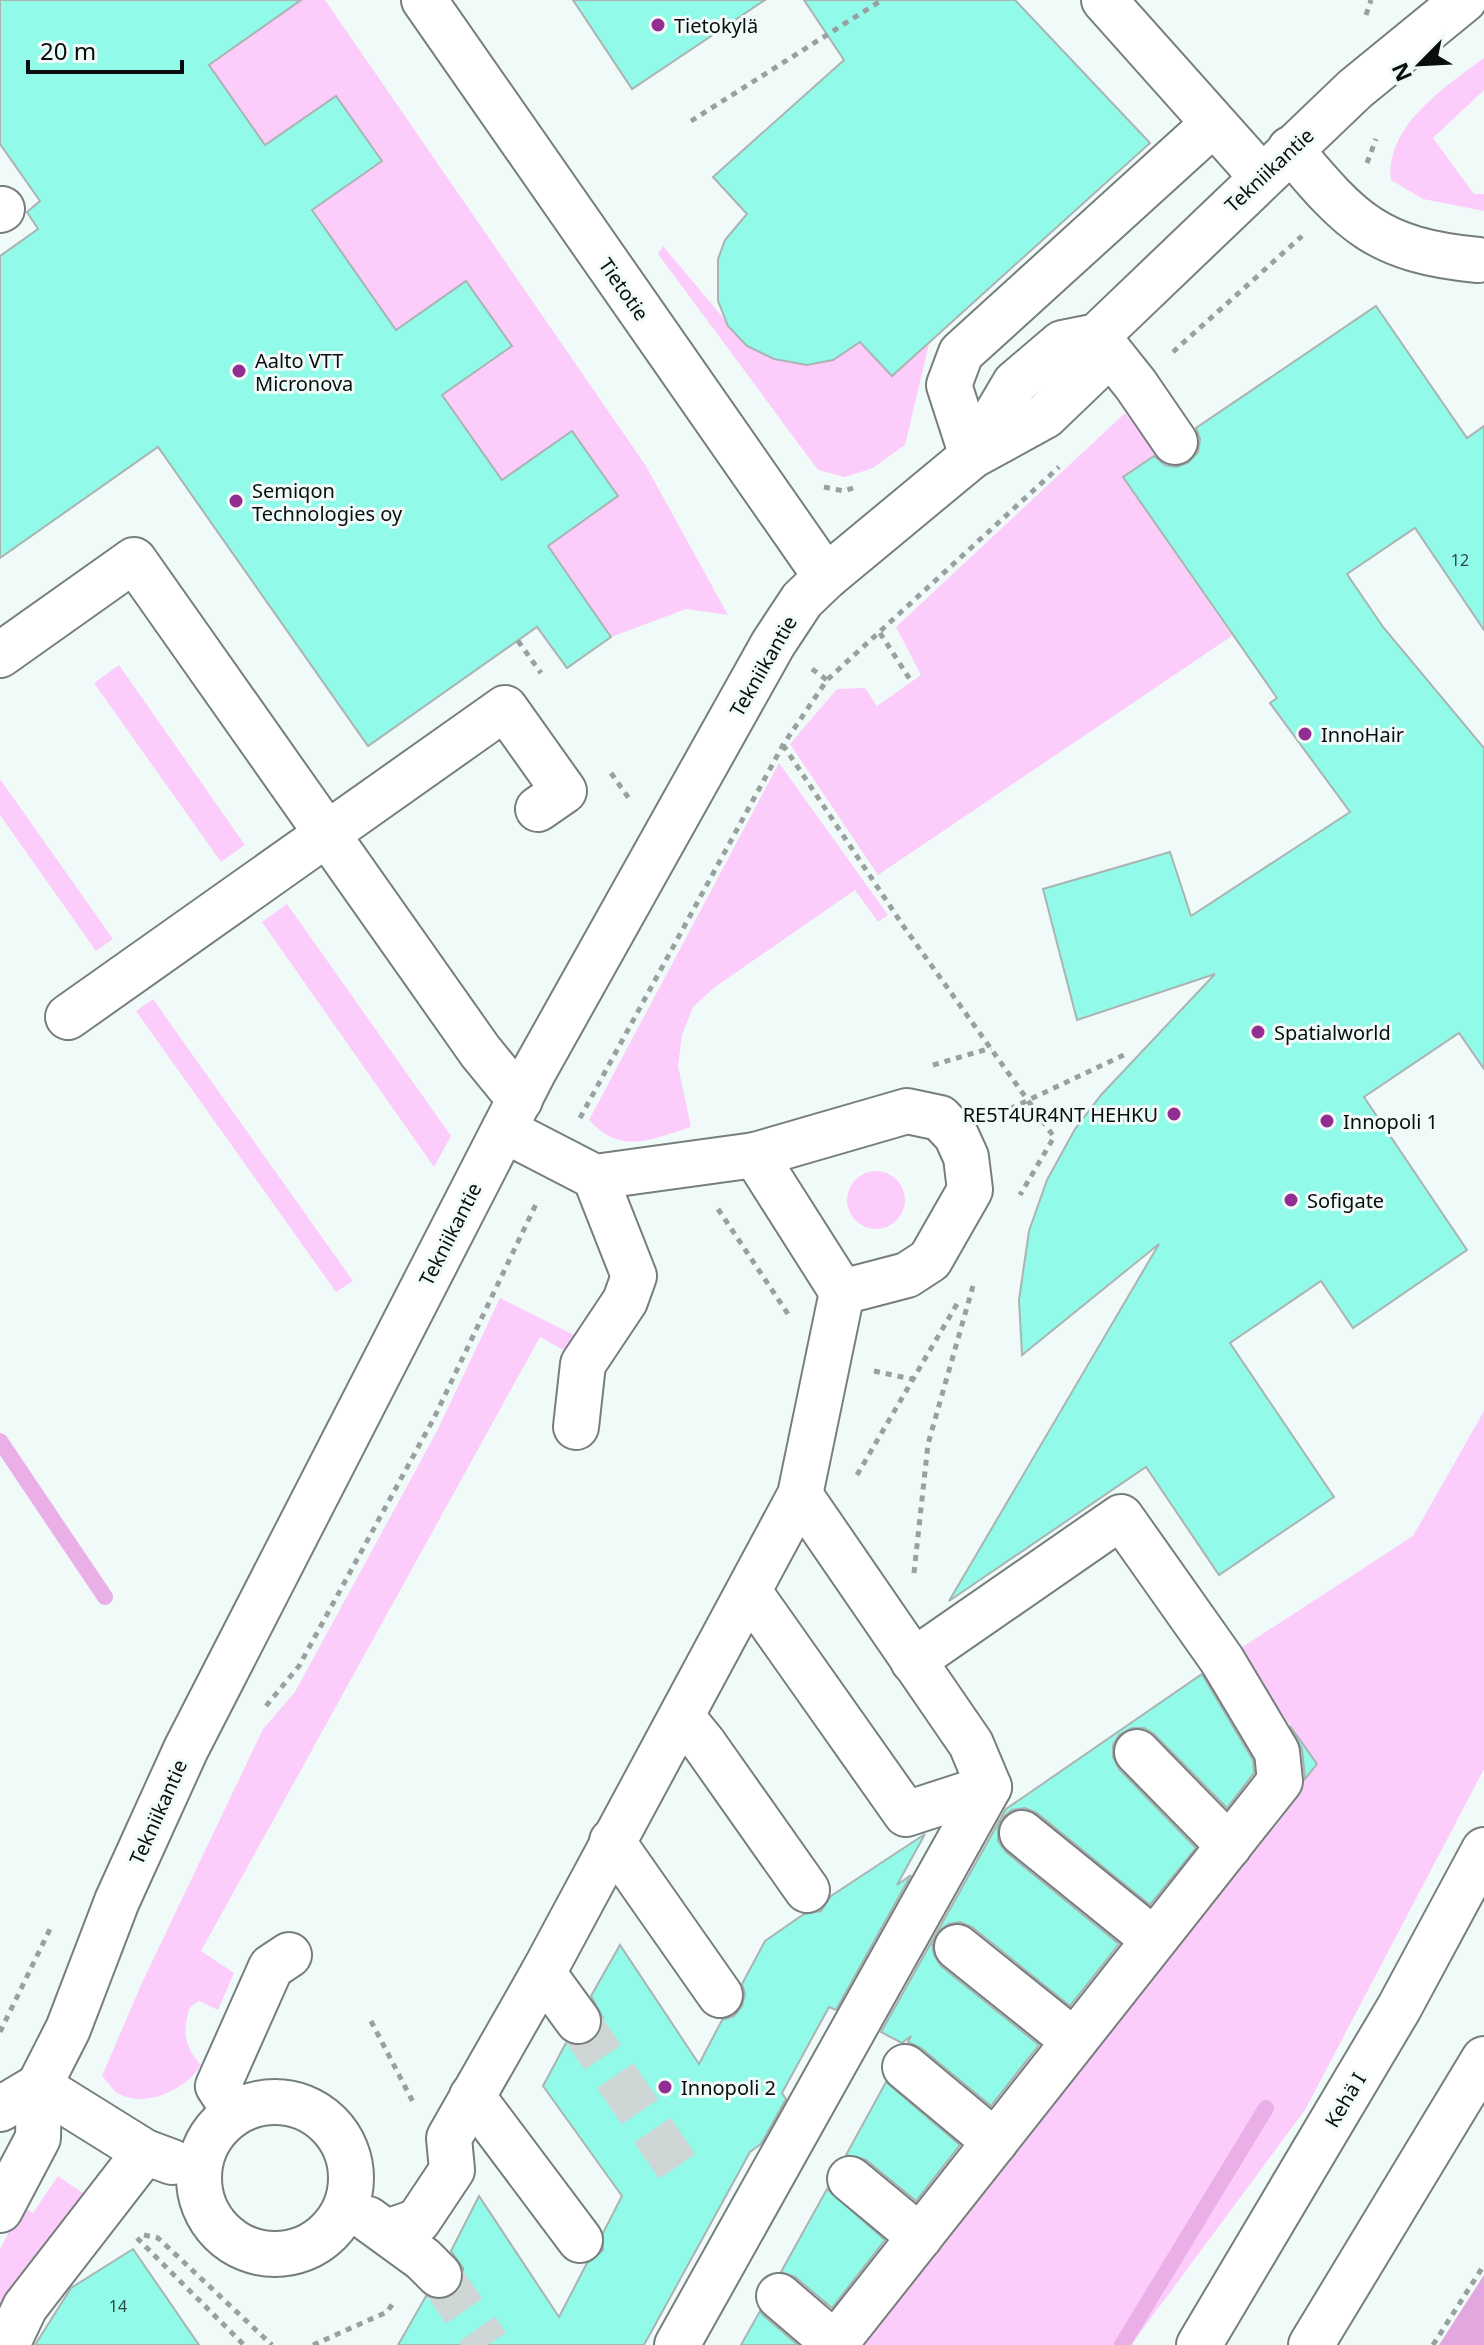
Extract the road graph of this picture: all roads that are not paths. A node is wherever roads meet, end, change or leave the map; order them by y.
1 (424, 0) edge
2 (1104, 0) edge
3 (1456, 4) edge
4 (1213, 124) junction
5 (1275, 162) junction
6 (1478, 260) dead end
7 (1097, 336) junction
8 (1175, 442) dead end
9 (972, 456) junction
10 (826, 577) junction
11 (0, 655) edge
12 (538, 809) dead end
13 (327, 833) junction
14 (68, 1017) dead end
15 (512, 1115) junction
16 (755, 1155) junction
17 (595, 1177) junction
18 (842, 1292) junction
19 (576, 1427) dead end
20 (800, 1495) junction
21 (750, 1593) junction
22 (929, 1650) junction
23 (682, 1717) junction
24 (1137, 1752) dead end
25 (989, 1787) junction
26 (1022, 1833) dead end
27 (612, 1841) junction
28 (1229, 1846) junction
29 (1484, 1850) edge
30 (807, 1890) dead end
31 (1154, 1940) junction
32 (957, 1947) dead end
33 (543, 1973) junction
34 (720, 1995) dead end
35 (578, 2021) tunnel mouth
36 (1074, 2041) junction
37 (239, 2046) dead end
38 (1484, 2059) edge
39 (905, 2067) dead end
40 (39, 2086) junction
41 (472, 2096) junction
42 (0, 2109) edge
43 (235, 2112) junction
44 (995, 2142) junction
45 (145, 2152) junction
46 (199, 2165) junction
47 (850, 2179) dead end
48 (346, 2204) junction
49 (0, 2210) edge
50 (387, 2232) junction
51 (920, 2237) junction
52 (580, 2240) dead end
53 (439, 2275) tunnel mouth
54 (779, 2296) dead end
55 (7, 2345) edge
56 (677, 2345) edge
57 (1199, 2345) edge
58 (1311, 2345) edge

1 - 10 main road, Tietotie
2 - 4 main road
3 - 5 main road, Tekniikantie
4 - 5 main road
4 - 9 main road
5 - 6 main road
5 - 7 main road, Tekniikantie
7 - 8 main road
7 - 9 main road, Tekniikantie
9 - 10 main road, Tekniikantie
10 - 15 main road, Tekniikantie
11 - 13 main road
12 - 13 main road
13 - 14 main road
13 - 15 main road
15 - 17 main road
15 - 40 main road, Tekniikantie
16 - 17 main road
16 - 18 main road
16 - 18 main road
17 - 19 main road
18 - 20 main road
20 - 21 main road
20 - 22 main road
21 - 23 main road
21 - 25 main road
22 - 25 main road
22 - 28 main road
23 - 27 main road
23 - 30 main road
24 - 28 main road
25 - 56 main road
26 - 31 main road
27 - 33 main road
27 - 34 main road
28 - 31 main road
29 - 57 main road, Kehä I
31 - 36 main road
32 - 36 main road
33 - 35 main road
33 - 41 main road
36 - 44 main road
37 - 43 main road
38 - 58 main road
39 - 44 main road
40 - 42 main road
40 - 45 main road
40 - 49 main road, Tekniikantie
41 - 50 main road
41 - 52 main road
43 - 46 main road
43 - 48 main road
44 - 51 main road
45 - 46 main road
45 - 55 main road
46 - 48 main road
47 - 51 main road
48 - 50 main road
50 - 53 main road
51 - 54 main road

